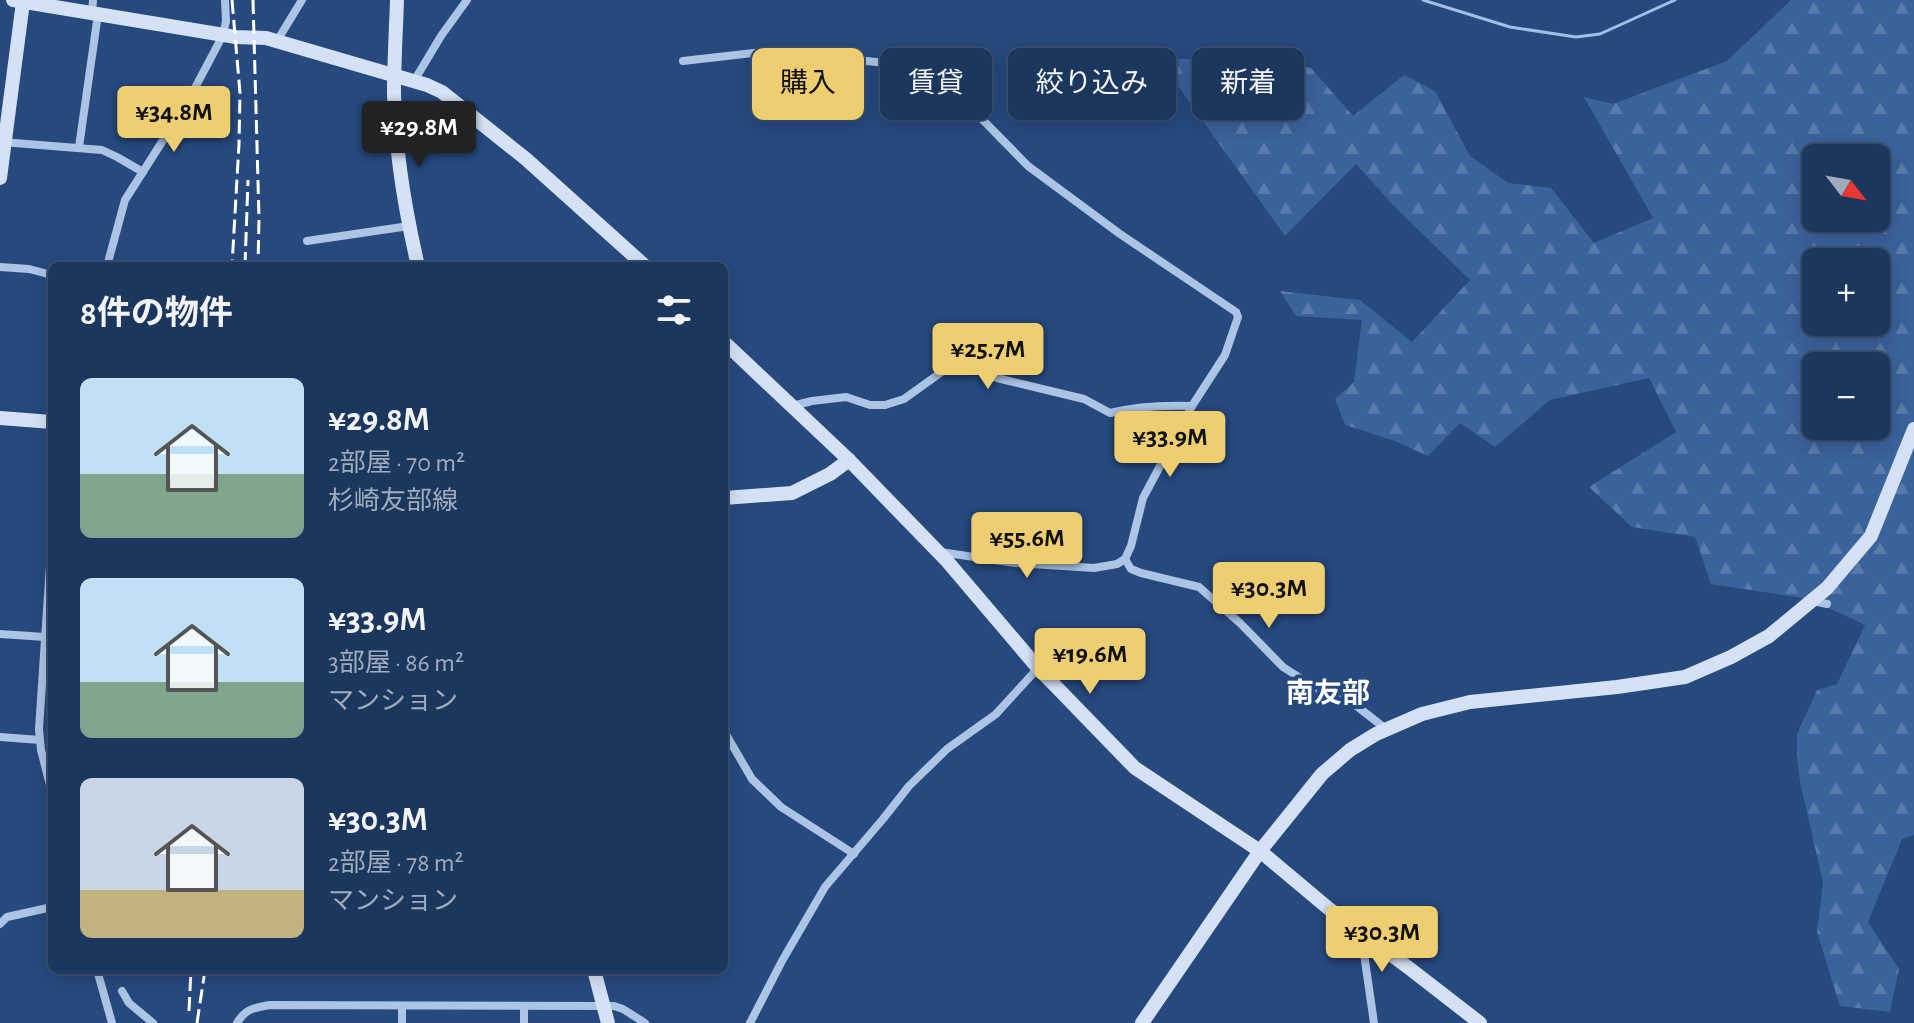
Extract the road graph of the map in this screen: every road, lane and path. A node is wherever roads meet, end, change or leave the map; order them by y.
1 (225, 0) edge
2 (302, 0) edge
3 (397, 0) edge
4 (467, 0) edge
5 (18, 1) edge
6 (94, 9) edge
7 (223, 35) junction
8 (277, 41) junction
9 (683, 61) dead end
10 (394, 75) junction
11 (414, 81) junction
12 (2, 142) edge
13 (79, 147) junction
14 (143, 172) junction
15 (0, 178) edge
16 (409, 226) junction
17 (307, 241) dead end
18 (108, 262) edge
19 (417, 262) edge
20 (641, 262) edge
21 (0, 267) edge
22 (48, 274) edge
23 (728, 346) edge
24 (1192, 406) junction
25 (791, 407) junction
26 (0, 418) edge
27 (48, 422) edge
28 (1914, 429) edge
29 (849, 460) junction
30 (728, 498) edge
31 (939, 552) junction
32 (1125, 559) junction
33 (48, 593) edge
34 (0, 634) edge
35 (45, 637) junction
36 (1038, 668) junction
37 (1386, 729) junction
38 (0, 737) edge
39 (728, 738) edge
40 (40, 740) junction
41 (48, 777) edge
42 (1260, 851) junction
43 (854, 854) junction
44 (48, 908) edge
45 (0, 924) edge
46 (1361, 933) junction
47 (98, 974) edge
48 (595, 974) edge
49 (122, 991) dead end
50 (402, 1006) junction
51 (603, 1006) junction
52 (524, 1007) junction
53 (112, 1023) edge
54 (153, 1023) edge
55 (237, 1023) edge
56 (402, 1023) edge
57 (524, 1023) edge
58 (608, 1023) edge
59 (645, 1023) edge
60 (750, 1023) edge
61 (1142, 1023) edge
62 (1374, 1023) edge
63 (1480, 1023) edge

1 - 7 street
2 - 8 street
3 - 10 street
4 - 11 street
5 - 6 street
5 - 12 street
6 - 7 street
6 - 13 street
7 - 8 street
7 - 14 street
8 - 10 street
9 - 24 street
10 - 11 street
10 - 16 street
11 - 20 street
12 - 13 street
12 - 15 street
13 - 14 street
14 - 18 street
16 - 17 street
16 - 19 street
21 - 22 street
23 - 25 street
24 - 25 street
24 - 32 street
25 - 29 street
26 - 27 street
28 - 37 street
29 - 30 street
29 - 31 street
31 - 32 street
31 - 36 street
32 - 37 street
33 - 35 street
34 - 35 street
35 - 40 street
36 - 42 street
36 - 43 street
37 - 42 street
38 - 40 street
39 - 43 street
40 - 41 street
42 - 46 street
42 - 61 street
43 - 60 street
44 - 45 street
46 - 62 street
46 - 63 street
47 - 53 street
48 - 51 street
49 - 54 street
50 - 52 street
50 - 55 street
50 - 56 street
51 - 52 street
51 - 58 street
51 - 59 street
52 - 57 street

